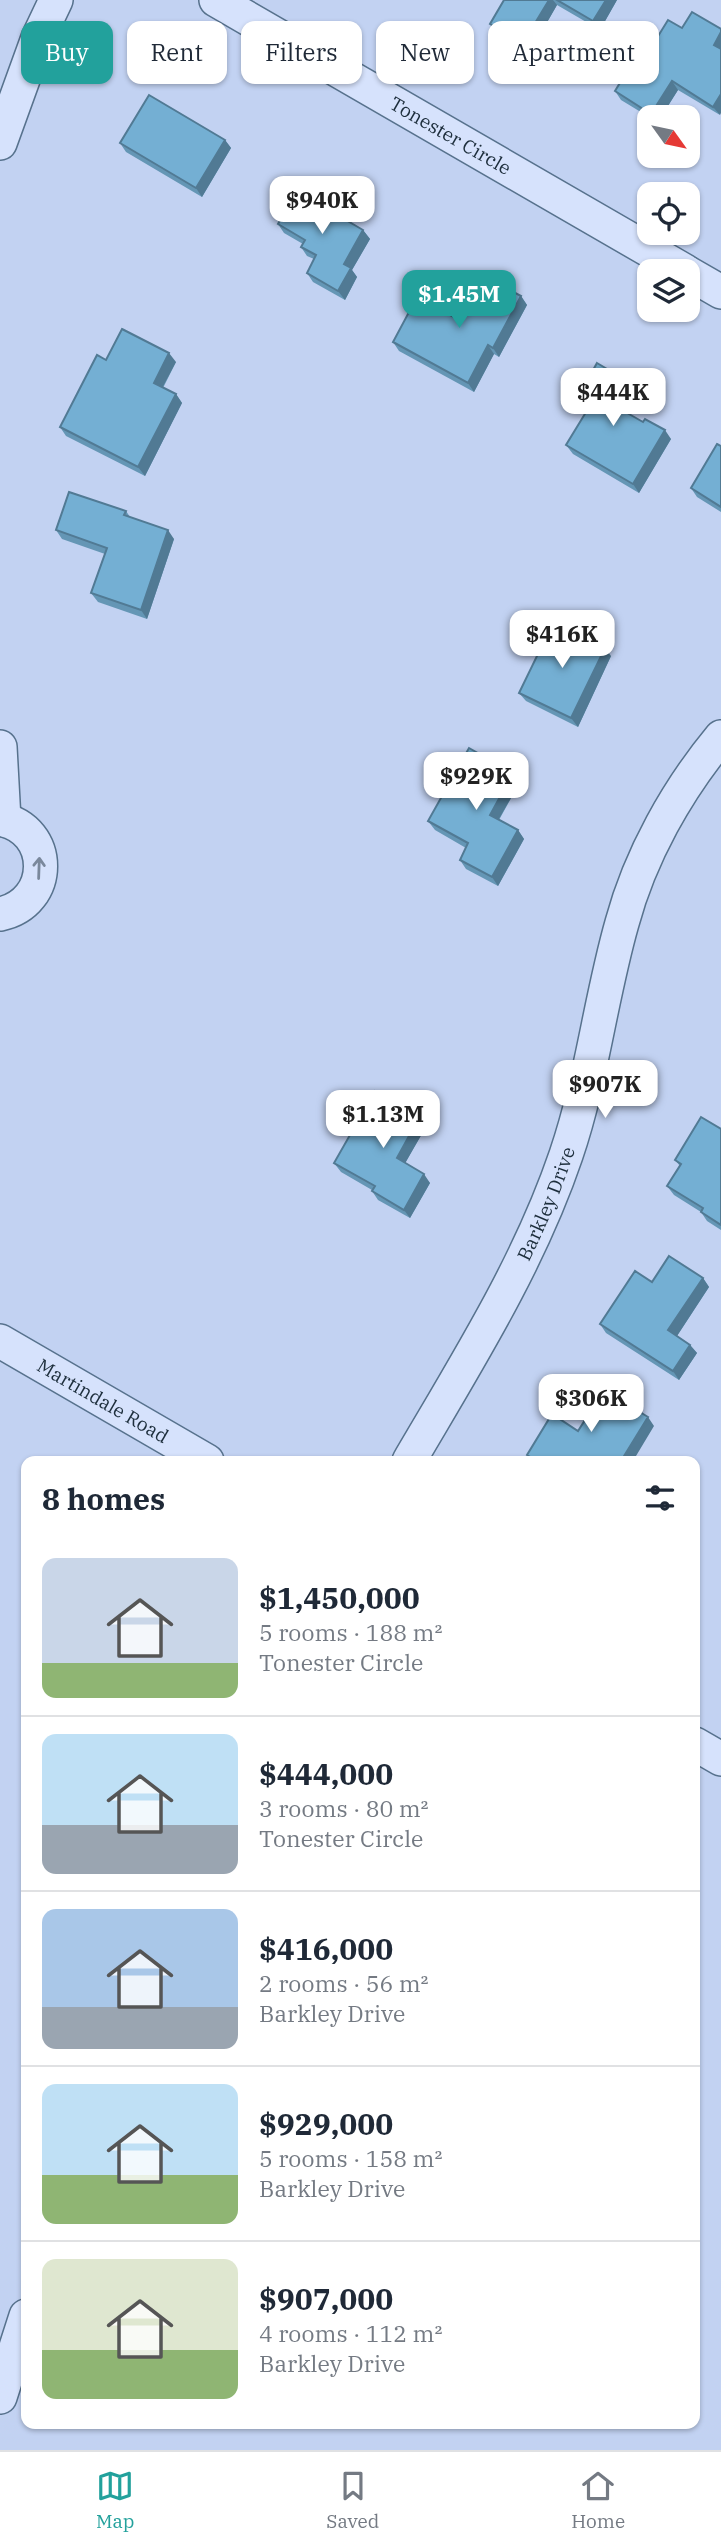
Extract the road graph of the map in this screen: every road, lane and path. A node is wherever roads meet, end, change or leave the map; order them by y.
1 (56, 0) edge
2 (216, 0) edge
3 (0, 143) edge
4 (664, 259) edge
5 (700, 280) edge
6 (721, 292) edge
7 (721, 737) edge
8 (0, 747) edge
9 (2, 819) edge
10 (0, 914) edge
11 (0, 1341) edge
12 (198, 1456) edge
13 (413, 1456) edge
14 (700, 1747) edge
15 (721, 1759) edge
16 (21, 2332) edge
17 (0, 2397) edge

1 - 3 street
2 - 4 street, Tonester Circle
5 - 6 street, Tonester Circle
7 - 13 street, Barkley Drive
8 - 9 street
10 -> 9 street
11 - 12 street, Martindale Road
14 - 15 street
16 - 17 street

